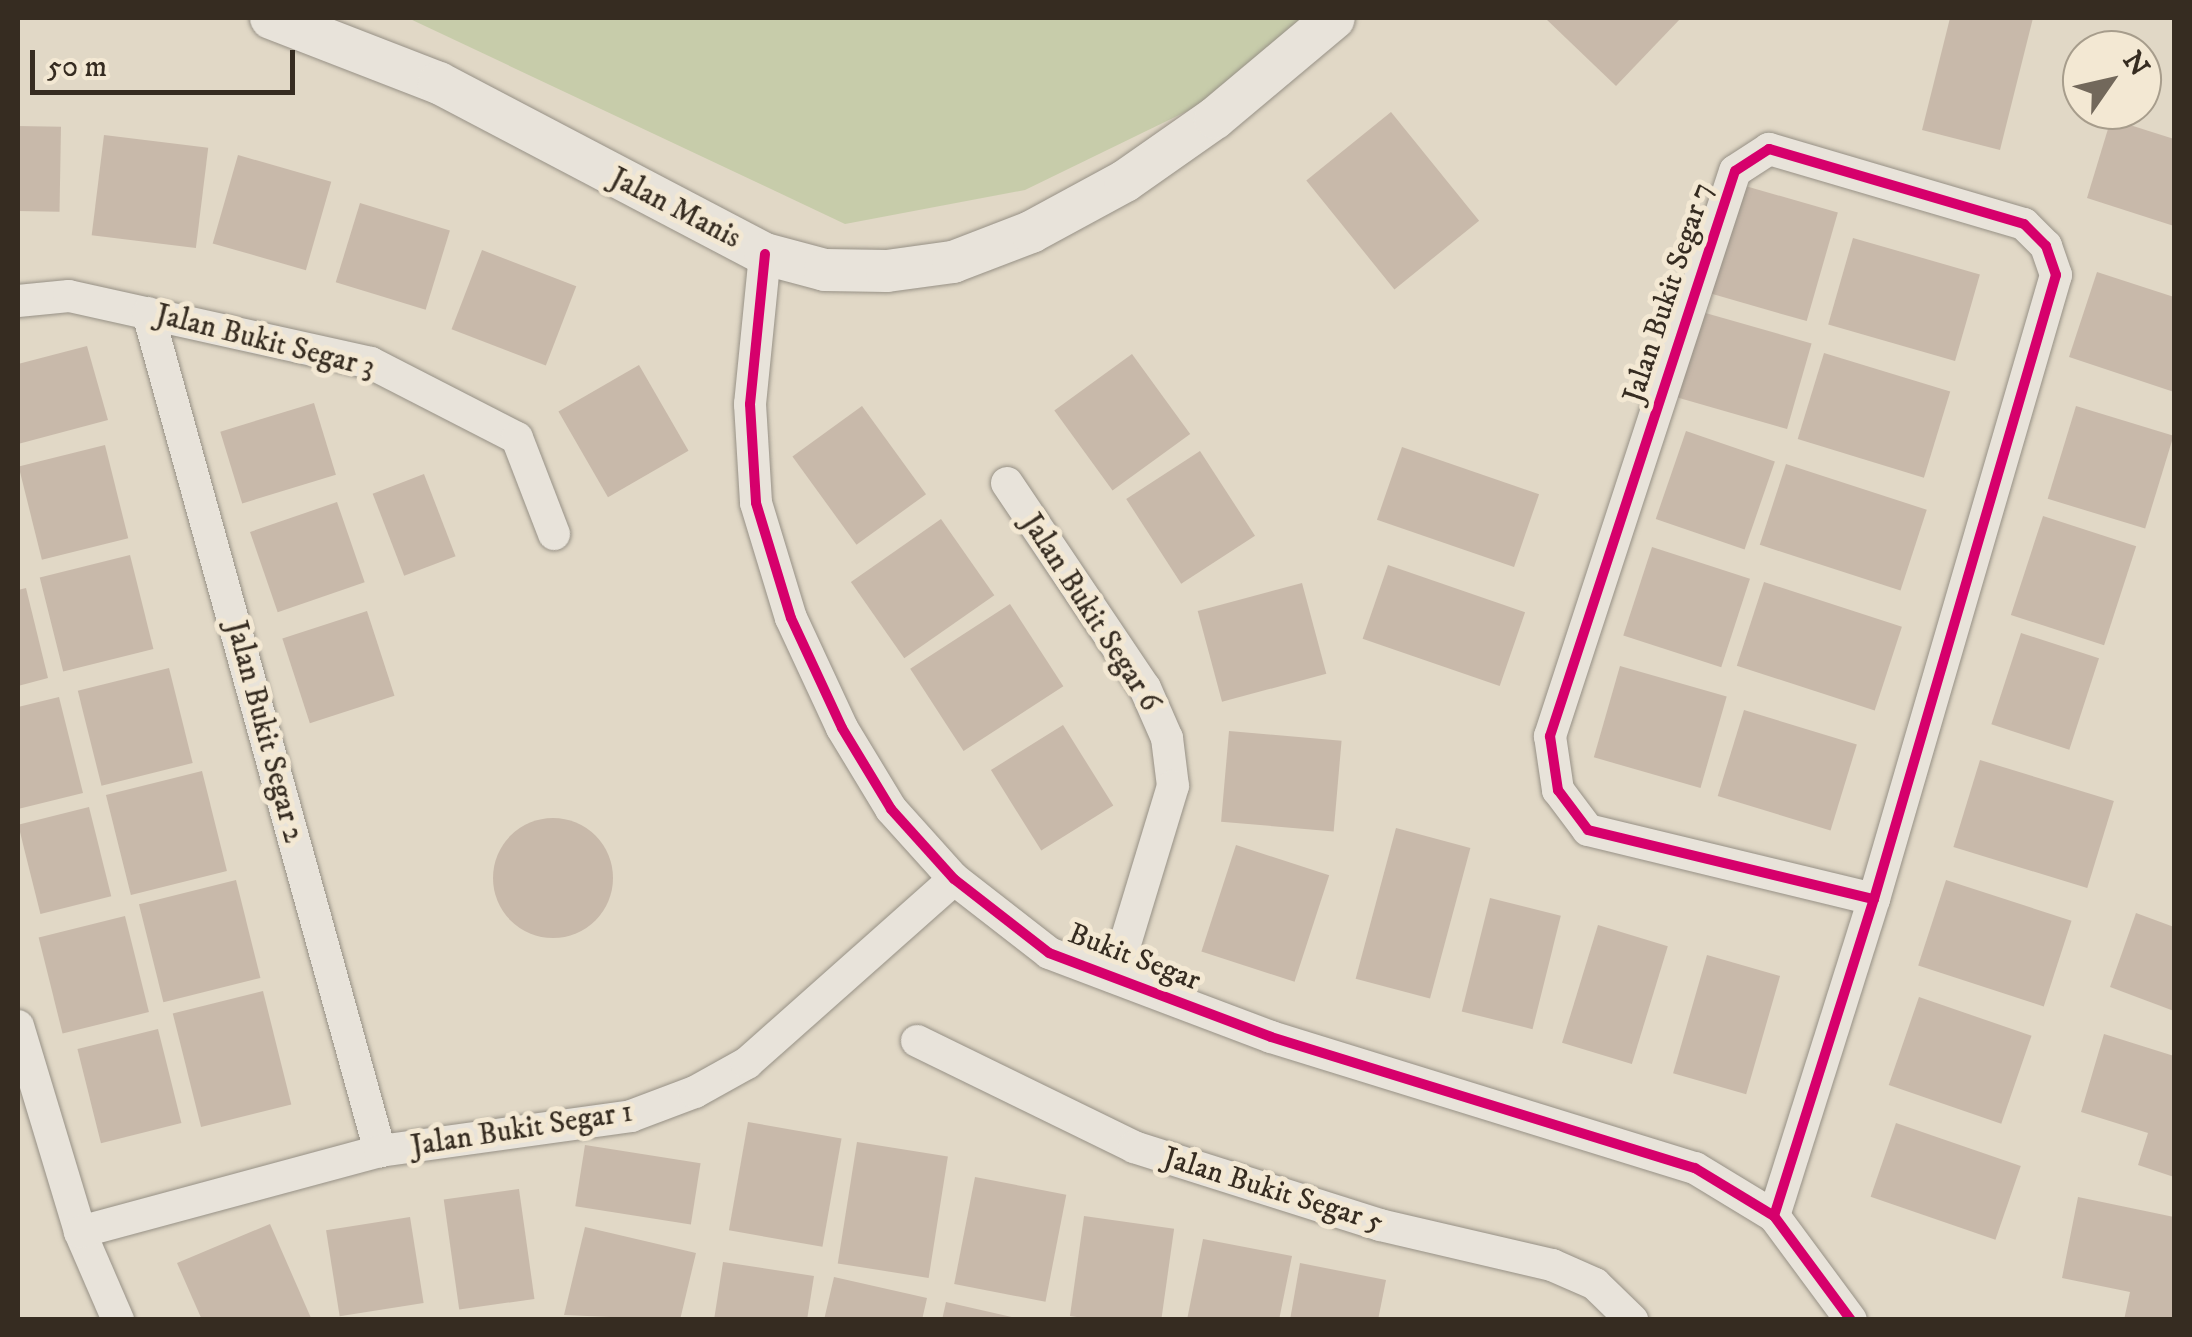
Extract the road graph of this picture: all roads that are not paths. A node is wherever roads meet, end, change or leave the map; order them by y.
1 (271, 18) edge
2 (1334, 18) edge
3 (765, 254) junction
4 (18, 301) edge
5 (148, 312) junction
6 (1006, 482) dead end
7 (554, 534) dead end
8 (954, 879) junction
9 (1874, 899) junction
10 (1115, 977) junction
11 (18, 1026) edge
12 (917, 1041) dead end
13 (380, 1151) junction
14 (1774, 1216) junction
15 (80, 1232) junction
16 (118, 1320) edge
17 (1632, 1320) edge
18 (1851, 1320) edge

1 - 3 street, Jalan Manis
2 - 3 street, Jalan Manis
3 - 8 street, Bukit Segar
4 - 5 street, Jalan Bukit Segar 3
5 - 7 street, Jalan Bukit Segar 3
5 - 13 street, Jalan Bukit Segar 2
6 - 10 street, Jalan Bukit Segar 6
8 - 10 street, Bukit Segar
8 - 13 street, Jalan Bukit Segar 1
9 - 9 street, Jalan Bukit Segar 7
9 - 14 street, Jalan Bukit Segar 7
10 - 14 street, Bukit Segar
11 - 15 street
12 - 17 street, Jalan Bukit Segar 5
13 - 15 street, Jalan Bukit Segar 1
14 - 18 street, Bukit Segar
15 - 16 street

